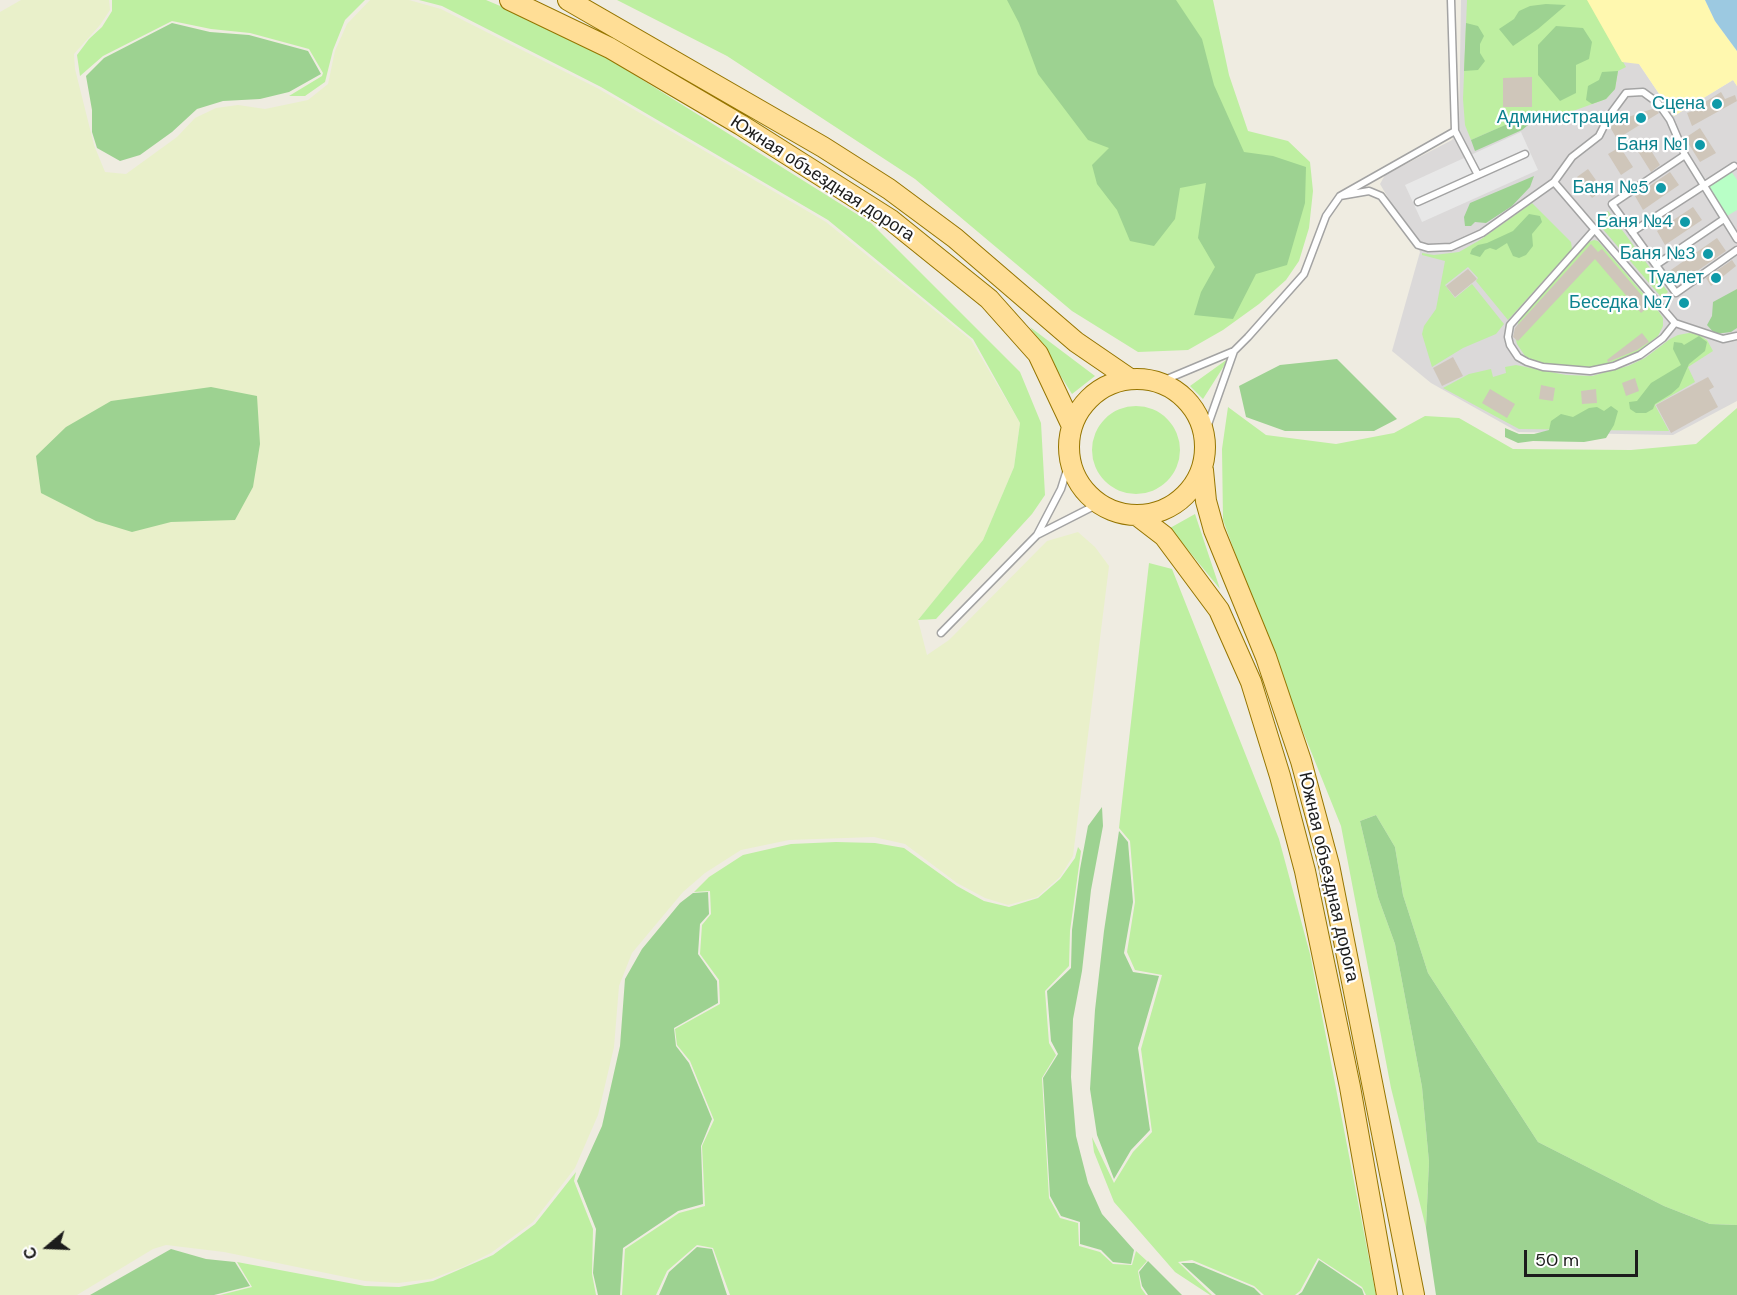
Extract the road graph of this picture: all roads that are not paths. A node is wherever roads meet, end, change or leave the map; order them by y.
1 (510, 0) edge
2 (568, 0) edge
3 (1451, 0) edge
4 (1455, 131) junction
5 (1525, 154) dead end
6 (1685, 155) junction
7 (1734, 166) dead end
8 (1478, 175) junction
9 (1554, 182) junction
10 (1704, 185) junction
11 (1340, 196) junction
12 (1418, 202) dead end
13 (1724, 219) junction
14 (1595, 229) junction
15 (1632, 232) junction
16 (1737, 239) edge
17 (1737, 250) edge
18 (1656, 265) junction
19 (1676, 323) junction
20 (1737, 336) edge
21 (1234, 351) junction
22 (1130, 379) junction
23 (1160, 382) junction
24 (1072, 426) junction
25 (1205, 433) junction
26 (1070, 460) junction
27 (1203, 470) junction
28 (1098, 504) junction
29 (1138, 516) junction
30 (1037, 535) junction
31 (941, 633) dead end
32 (1394, 1187) junction
33 (1368, 1191) junction
34 (1387, 1295) edge
35 (1414, 1295) edge

1 - 24 main road, Южная объездная дорога
2 - 22 main road, Южная объездная дорога
3 - 4 lane
4 - 8 lane
4 - 11 lane
5 - 8 lane
6 - 9 lane
6 - 10 lane
6 - 15 lane
7 - 10 lane
8 - 12 lane
9 - 11 lane
9 - 14 lane
10 - 13 lane
10 - 15 lane
11 - 21 lane
13 - 16 lane
13 - 18 lane
14 - 19 lane
14 - 19 lane
15 - 18 lane
17 - 18 lane
19 - 20 lane
21 - 23 lane
21 - 25 lane
22 - 23 main road
22 - 24 main road
23 - 25 main road
24 - 26 main road
25 - 27 main road
26 - 28 main road
26 - 30 lane
27 - 29 main road
27 - 32 main road, Южная объездная дорога
28 - 29 main road
28 - 30 lane
29 - 33 main road, Южная объездная дорога
30 - 31 lane
32 - 33 main road
32 - 35 main road, Южная объездная дорога
33 - 34 main road, Южная объездная дорога

